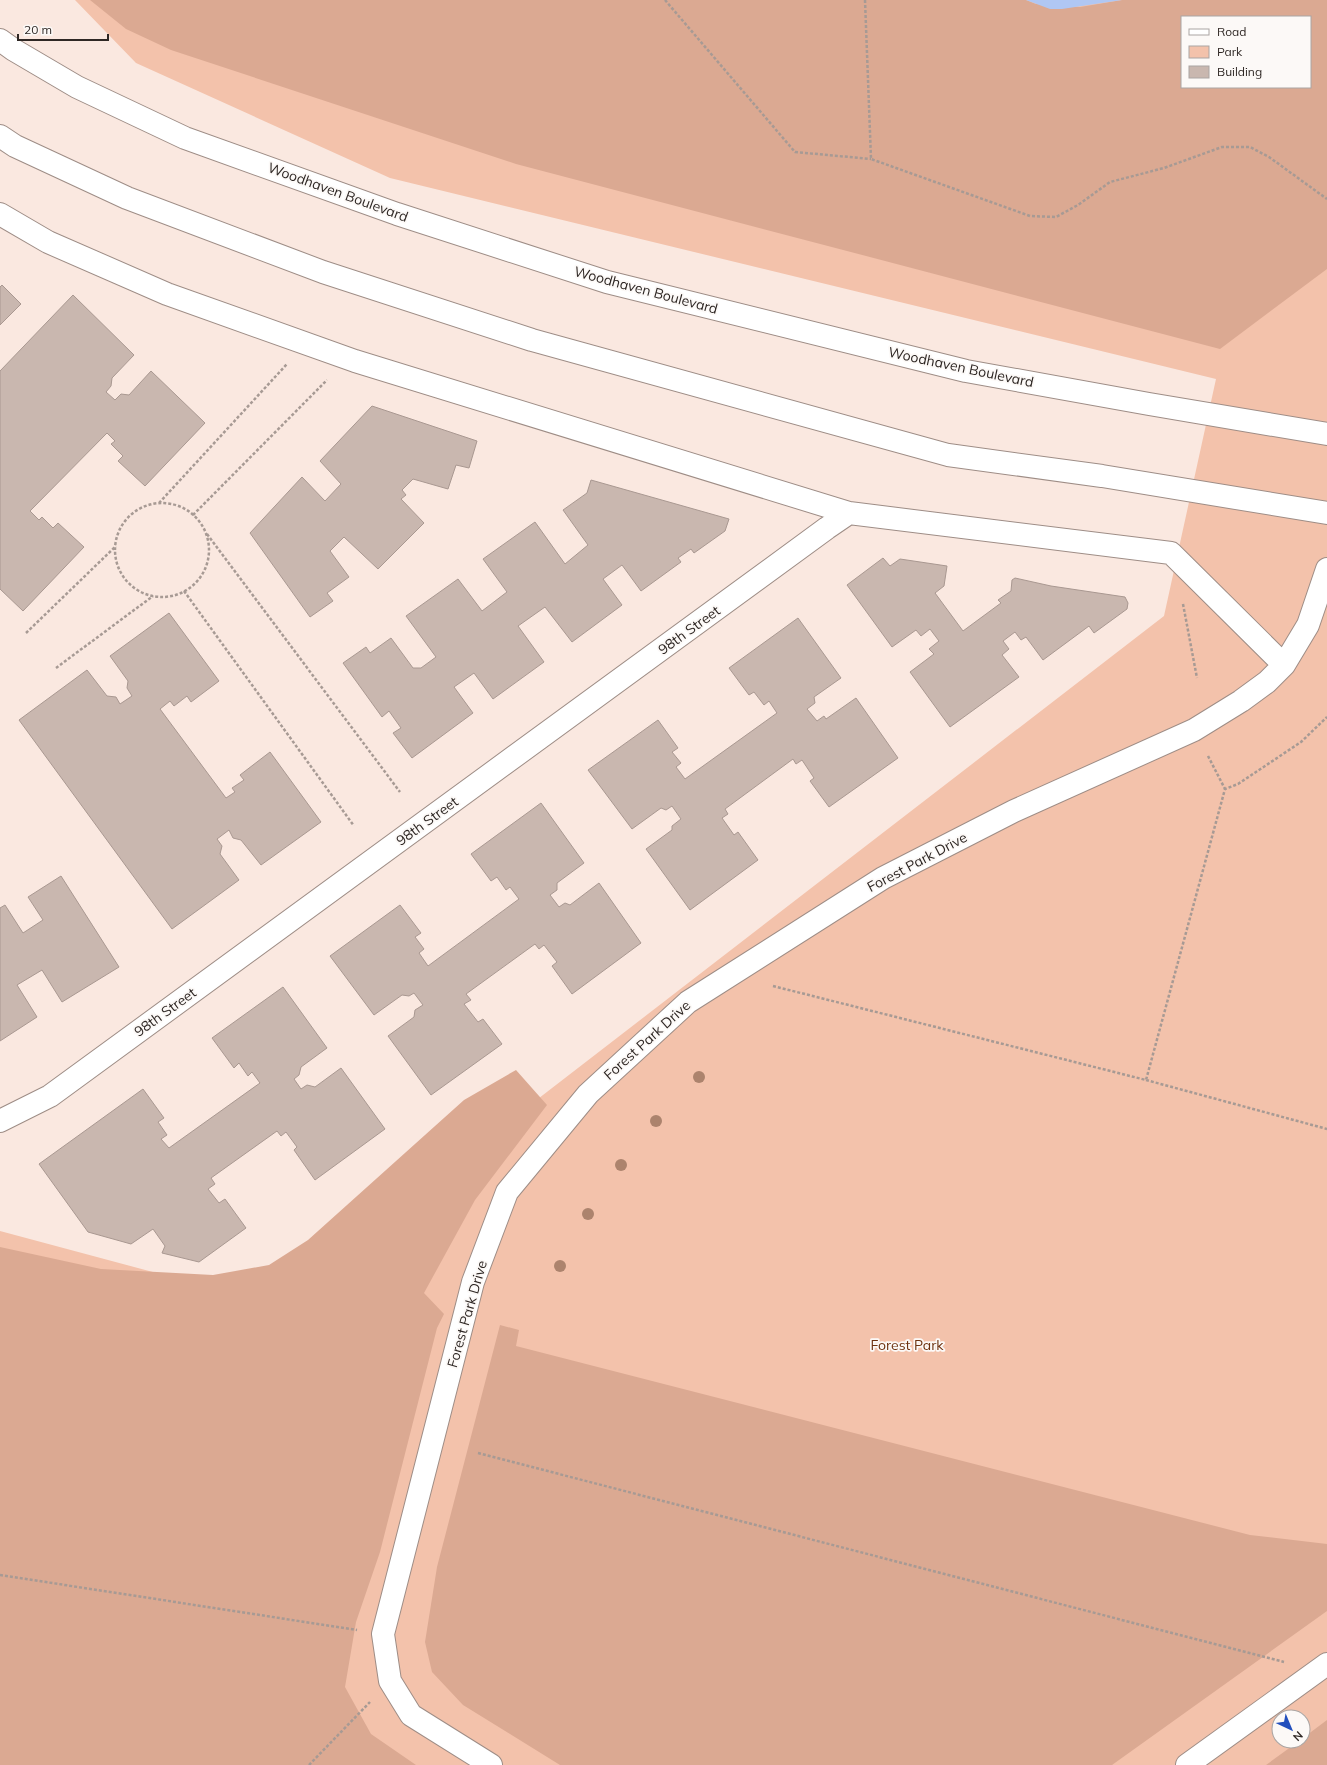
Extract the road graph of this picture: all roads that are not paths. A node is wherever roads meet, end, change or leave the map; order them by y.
1 (0, 40) edge
2 (0, 136) edge
3 (0, 214) edge
4 (1327, 434) edge
5 (849, 513) junction
6 (1327, 513) edge
7 (1327, 569) edge
8 (1284, 665) junction
9 (0, 1121) edge
10 (1327, 1664) edge
11 (491, 1765) edge
12 (1187, 1765) edge

1 - 4 street, Woodhaven Boulevard
2 - 6 street
3 - 5 street
5 - 8 street
5 - 9 street, 98th Street
7 - 8 street, Forest Park Drive
8 - 11 street, Forest Park Drive
10 - 12 street

